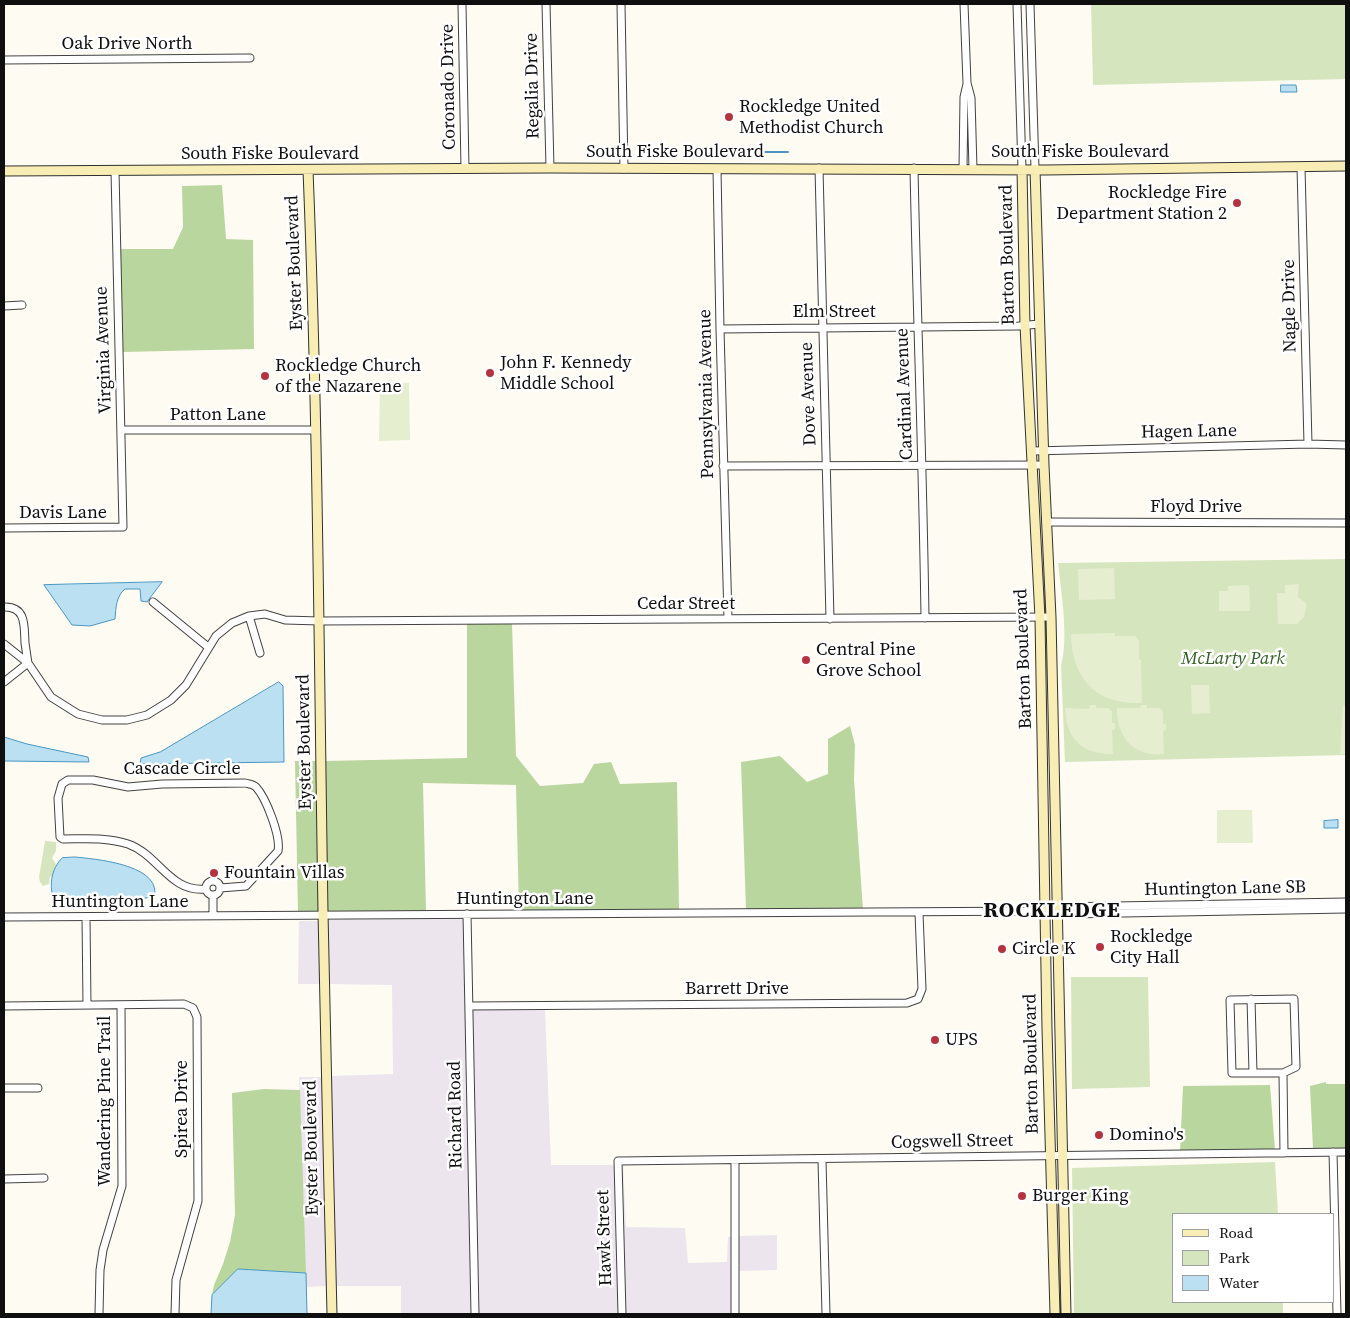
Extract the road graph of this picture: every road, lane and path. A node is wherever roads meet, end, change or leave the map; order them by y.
1 (462, 4) edge
2 (546, 4) edge
3 (620, 4) edge
4 (964, 4) edge
5 (1017, 4) edge
6 (1030, 4) edge
7 (250, 58) dead end
8 (4, 60) edge
9 (967, 83) junction
10 (1020, 102) junction
11 (1033, 102) junction
12 (1346, 166) edge
13 (1301, 167) junction
14 (550, 168) junction
15 (819, 168) junction
16 (914, 168) junction
17 (465, 169) junction
18 (624, 169) junction
19 (717, 169) junction
20 (963, 169) junction
21 (973, 169) junction
22 (1022, 169) junction
23 (1035, 169) junction
24 (308, 170) junction
25 (4, 171) edge
26 (115, 171) junction
27 (1024, 260) junction
28 (1039, 277) junction
29 (22, 305) dead end
30 (4, 306) edge
31 (1040, 324) junction
32 (1025, 326) junction
33 (822, 327) junction
34 (917, 327) junction
35 (720, 328) junction
36 (121, 430) junction
37 (316, 430) junction
38 (1308, 444) junction
39 (1346, 445) edge
40 (1032, 450) junction
41 (1044, 450) junction
42 (826, 465) junction
43 (723, 466) junction
44 (923, 466) junction
45 (1033, 466) junction
46 (1044, 466) junction
47 (1046, 522) junction
48 (1346, 522) edge
49 (122, 527) joint
50 (4, 528) edge
51 (153, 602) dead end
52 (4, 607) edge
53 (249, 616) junction
54 (1051, 617) junction
55 (728, 618) junction
56 (830, 618) junction
57 (925, 618) junction
58 (1040, 618) junction
59 (320, 621) junction
60 (4, 644) edge
61 (208, 648) junction
62 (260, 653) dead end
63 (28, 663) junction
64 (4, 682) edge
65 (1044, 815) junction
66 (1055, 815) junction
67 (220, 888) junction
68 (206, 889) junction
69 (213, 895) junction
70 (1346, 902) edge
71 (1109, 909) junction
72 (1346, 909) edge
73 (1057, 910) junction
74 (1046, 912) junction
75 (919, 913) junction
76 (467, 914) junction
77 (323, 915) junction
78 (213, 916) junction
79 (4, 917) edge
80 (86, 917) junction
81 (1251, 1000) junction
82 (120, 1004) junction
83 (87, 1005) junction
84 (4, 1006) edge
85 (469, 1006) junction
86 (1047, 1029) junction
87 (1060, 1029) junction
88 (1252, 1073) junction
89 (1283, 1073) junction
90 (4, 1088) edge
91 (38, 1088) dead end
92 (1333, 1152) junction
93 (1346, 1152) edge
94 (1284, 1153) junction
95 (1050, 1156) junction
96 (1064, 1156) junction
97 (822, 1160) junction
98 (735, 1161) junction
99 (618, 1162) joint
100 (44, 1178) dead end
101 (4, 1179) edge
102 (1335, 1213) edge
103 (1053, 1231) junction
104 (1335, 1233) edge
105 (1066, 1273) junction
106 (1054, 1292) junction
107 (99, 1314) edge
108 (175, 1314) edge
109 (332, 1314) edge
110 (476, 1314) edge
111 (622, 1314) edge
112 (735, 1314) edge
113 (826, 1314) edge
114 (1055, 1314) edge
115 (1066, 1314) edge
116 (1337, 1314) edge

1 - 17 street, Coronado Drive
2 - 14 street, Regalia Drive
3 - 18 street
4 - 9 street
5 - 10 street, Barton Boulevard
6 - 11 street, Barton Boulevard
7 - 8 street, Oak Drive North
9 - 20 street
9 - 21 street
10 - 11 street
10 - 22 street, Barton Boulevard
11 - 23 street, Barton Boulevard
12 - 13 main road, South Fiske Boulevard
13 - 23 main road, South Fiske Boulevard
13 - 38 street, Nagle Drive
14 - 17 main road, South Fiske Boulevard
14 - 18 main road, South Fiske Boulevard
15 - 16 main road, South Fiske Boulevard
15 - 19 main road, South Fiske Boulevard
15 - 33 street, Dove Avenue
16 - 20 main road, South Fiske Boulevard
16 - 34 street, Cardinal Avenue
17 - 24 main road, South Fiske Boulevard
18 - 19 main road, South Fiske Boulevard
19 - 35 street, Pennsylvania Avenue
20 - 21 main road, South Fiske Boulevard
21 - 22 main road, South Fiske Boulevard
22 - 23 main road, South Fiske Boulevard
22 - 27 main road, Barton Boulevard
23 - 28 main road, Barton Boulevard
24 - 26 main road, South Fiske Boulevard
24 - 37 main road, Eyster Boulevard
25 - 26 main road, South Fiske Boulevard
26 - 36 street, Virginia Avenue
27 - 28 main road
27 - 32 main road, Barton Boulevard
28 - 31 main road, Barton Boulevard
29 - 30 street
31 - 32 street, Elm Street
31 - 41 main road, Barton Boulevard
32 - 34 street, Elm Street
32 - 40 main road, Barton Boulevard
33 - 34 street, Elm Street
33 - 35 street, Elm Street
33 - 42 street, Dove Avenue
34 - 44 street, Cardinal Avenue
35 - 43 street, Pennsylvania Avenue
36 - 37 street, Patton Lane
36 - 49 street, Virginia Avenue
37 - 59 main road, Eyster Boulevard
38 - 39 street, Hagen Lane
38 - 41 street, Hagen Lane
40 - 41 street, Hagen Lane
40 - 45 main road, Barton Boulevard
41 - 46 main road, Barton Boulevard
42 - 43 street
42 - 44 street
42 - 56 street, Dove Avenue
43 - 55 street, Pennsylvania Avenue
44 - 45 street
44 - 57 street, Cardinal Avenue
45 - 46 street
45 - 58 main road, Barton Boulevard
46 - 47 main road, Barton Boulevard
47 - 48 street, Floyd Drive
47 - 54 main road, Barton Boulevard
49 - 50 street, Davis Lane
51 - 61 street
52 - 63 street
53 - 59 street, Cedar Street
53 - 61 street
53 - 62 street
54 - 58 street, Cedar Street
54 - 66 main road, Barton Boulevard
55 - 56 street, Cedar Street
55 - 59 street, Cedar Street
56 - 57 street, Cedar Street
57 - 58 street, Cedar Street
58 - 65 main road, Barton Boulevard
59 - 77 main road, Eyster Boulevard
60 - 63 street
61 - 63 street
63 - 64 street
65 - 66 main road
65 - 74 main road, Barton Boulevard
66 - 73 main road, Barton Boulevard
67 - 68 street, Cascade Circle
67 - 68 street, Cascade Circle
67 - 69 street
68 - 69 street
69 - 78 street
70 - 71 street, Huntington Lane SB
71 - 72 street
71 - 73 street, Huntington Lane
73 - 74 street, Huntington Lane
73 - 87 main road, Barton Boulevard
74 - 75 street, Huntington Lane
74 - 86 main road, Barton Boulevard
75 - 76 street, Huntington Lane
75 - 85 street, Barrett Drive
76 - 77 street, Huntington Lane
76 - 85 street, Richard Road
77 - 78 street, Huntington Lane
77 - 109 main road, Eyster Boulevard
78 - 80 street, Huntington Lane
79 - 80 street, Huntington Lane
80 - 83 street
81 - 88 street
81 - 88 street
81 - 89 street
82 - 83 street, Spirea Drive
82 - 107 street, Wandering Pine Trail
82 - 108 street, Spirea Drive
83 - 84 street, Spirea Drive
85 - 110 street, Richard Road
86 - 87 main road
86 - 95 main road, Barton Boulevard
87 - 96 main road, Barton Boulevard
88 - 89 street
89 - 94 street
90 - 91 street
92 - 93 street, Cogswell Street
92 - 94 street, Cogswell Street
92 - 102 street
94 - 96 street, Cogswell Street
95 - 96 street, Cogswell Street
95 - 97 street, Cogswell Street
95 - 103 main road, Barton Boulevard
96 - 105 main road, Barton Boulevard
97 - 98 street, Cogswell Street
97 - 113 street
98 - 99 street, Cogswell Street
98 - 112 street
99 - 111 street, Hawk Street
100 - 101 street
103 - 105 main road
103 - 106 main road, Barton Boulevard
104 - 116 street
105 - 115 main road, Barton Boulevard
106 - 114 main road, Barton Boulevard
106 - 115 main road

